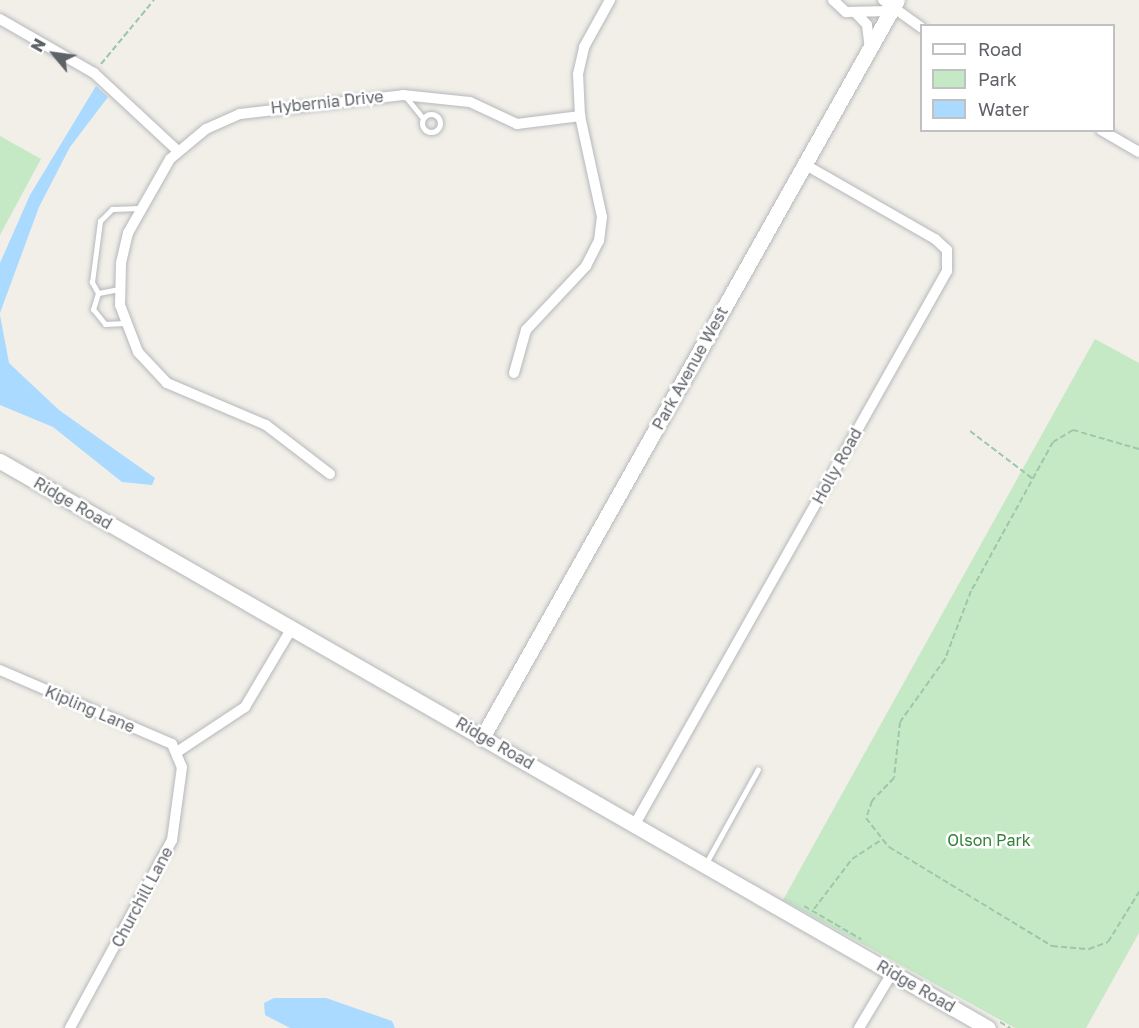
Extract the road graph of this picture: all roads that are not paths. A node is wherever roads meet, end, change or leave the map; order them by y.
1 (609, 0) edge
2 (837, 4) edge
3 (891, 4) edge
4 (856, 14) junction
5 (0, 19) edge
6 (920, 27) edge
7 (870, 48) junction
8 (404, 94) junction
9 (580, 116) junction
10 (423, 118) dead end
11 (1104, 132) edge
12 (177, 150) junction
13 (1139, 152) edge
14 (804, 164) junction
15 (141, 208) junction
16 (118, 289) junction
17 (98, 293) junction
18 (125, 323) junction
19 (514, 373) dead end
20 (0, 461) edge
21 (330, 474) dead end
22 (292, 628) junction
23 (0, 670) edge
24 (483, 736) junction
25 (177, 753) junction
26 (758, 769) dead end
27 (635, 824) junction
28 (705, 864) junction
29 (892, 973) junction
30 (72, 1025) edge
31 (83, 1028) edge
32 (859, 1028) edge
33 (988, 1028) edge

1 - 9 street
2 - 4 street
3 - 4 street
3 - 6 street
3 - 7 street, Park Avenue West
4 - 7 street
5 - 12 street
7 - 14 street, Park Avenue West
8 - 9 street, Hybernia Drive
8 - 10 lane
8 - 12 street, Hybernia Drive
9 - 19 street
11 - 13 street
12 - 15 street
14 - 24 street, Park Avenue West
14 - 27 street, Holly Road
15 - 16 street
15 - 17 lane
16 - 17 lane
16 - 18 street
17 - 18 lane
18 - 21 street
20 - 22 street, Ridge Road
22 - 24 street, Ridge Road
22 - 25 street
23 - 25 street, Kipling Lane
24 - 27 street, Ridge Road
25 - 30 street, Churchill Lane
26 - 28 lane
27 - 28 street, Ridge Road
28 - 29 street, Ridge Road
29 - 32 street
29 - 33 street, Ridge Road
30 - 31 street

